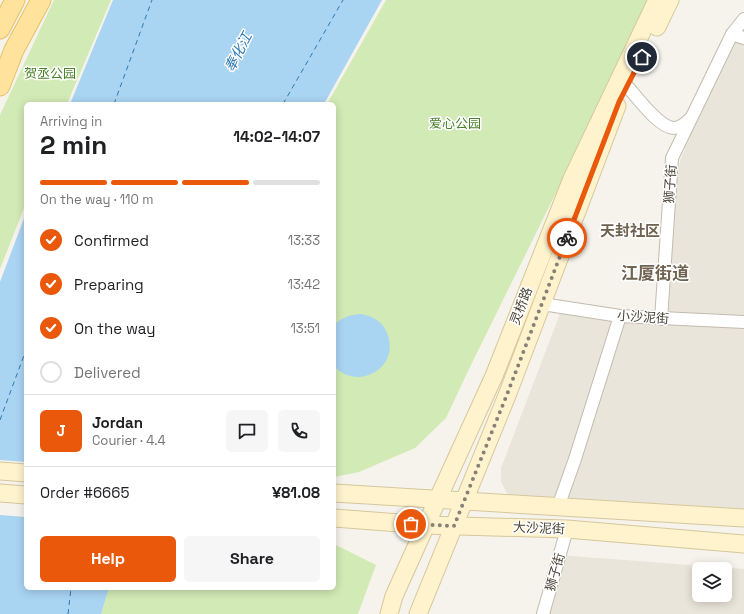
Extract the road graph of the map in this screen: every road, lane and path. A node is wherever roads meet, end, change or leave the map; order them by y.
1 (15, 0) edge
2 (41, 0) edge
3 (657, 0) edge
4 (670, 0) edge
5 (744, 19) edge
6 (0, 28) edge
7 (738, 36) edge
8 (0, 86) edge
9 (627, 86) junction
10 (691, 119) junction
11 (542, 304) junction
12 (620, 316) junction
13 (661, 319) junction
14 (744, 322) edge
15 (0, 471) edge
16 (24, 473) edge
17 (0, 493) edge
18 (336, 493) edge
19 (24, 495) edge
20 (437, 500) junction
21 (463, 501) junction
22 (558, 507) junction
23 (336, 518) edge
24 (744, 518) edge
25 (426, 525) junction
26 (454, 526) junction
27 (567, 529) junction
28 (744, 544) edge
29 (389, 614) edge
30 (418, 614) edge
31 (543, 614) edge

1 - 6 main road
2 - 8 main road
3 - 20 main road, 灵桥路
4 - 9 main road, 灵桥路
5 - 7 street, 狮子街
7 - 10 street, 狮子街
9 - 10 street
9 - 11 main road, 灵桥路
10 - 13 street, 狮子街
11 - 12 street, 小沙泥街
11 - 21 main road, 灵桥路
12 - 13 street, 小沙泥街
12 - 22 street
13 - 14 street, 小沙泥街
15 - 16 main road
17 - 19 main road
18 - 20 main road, 大沙泥街
20 - 21 main road, 大沙泥街
20 - 25 main road, 灵桥路
21 - 22 main road, 大沙泥街
21 - 26 main road, 灵桥路
22 - 24 main road, 大沙泥街
23 - 25 main road, 大沙泥街
25 - 26 main road, 大沙泥街
25 - 29 main road, 灵桥路
26 - 27 main road, 大沙泥街
26 - 30 main road, 灵桥路
27 - 28 main road, 大沙泥街
27 - 31 street, 狮子街

